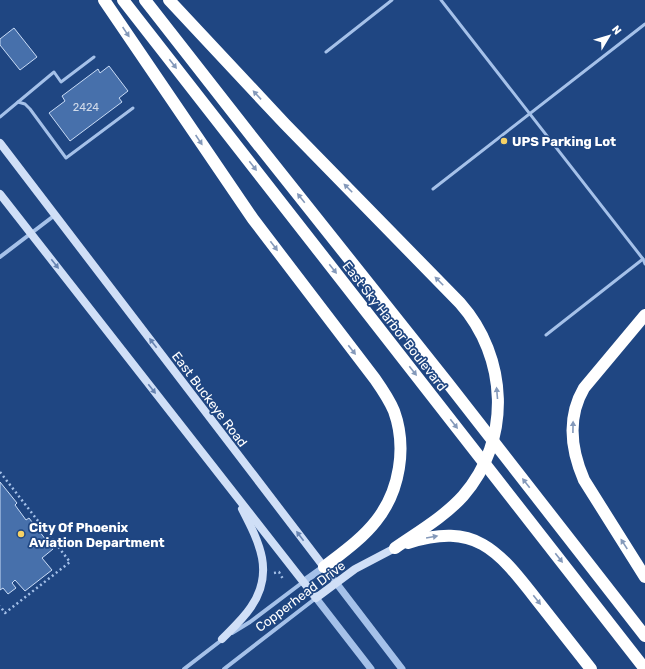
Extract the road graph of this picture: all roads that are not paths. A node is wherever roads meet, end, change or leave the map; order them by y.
1 (104, 0) edge
2 (123, 0) edge
3 (144, 0) edge
4 (169, 0) edge
5 (392, 0) edge
6 (441, 0) edge
7 (645, 24) edge
8 (326, 52) dead end
9 (94, 57) dead end
10 (18, 102) junction
11 (133, 108) dead end
12 (529, 114) junction
13 (0, 116) edge
14 (0, 143) edge
15 (433, 189) dead end
16 (0, 194) edge
17 (55, 215) junction
18 (31, 234) junction
19 (0, 257) edge
20 (643, 260) junction
21 (645, 264) edge
22 (645, 315) edge
23 (546, 335) dead end
24 (233, 492) junction
25 (395, 548) junction
26 (324, 567) junction
27 (645, 577) edge
28 (303, 582) junction
29 (336, 583) junction
30 (316, 598) junction
31 (645, 636) edge
32 (222, 639) junction
33 (184, 669) edge
34 (224, 669) edge
35 (371, 669) edge
36 (402, 669) edge
37 (590, 669) edge
38 (645, 669) edge

1 -> 26 highway
2 -> 38 highway, East Sky Harbor Boulevard
31 -> 3 highway, East Sky Harbor Boulevard
25 -> 4 highway
5 - 8 lane
6 - 12 lane
7 - 12 lane
9 - 10 lane
10 - 11 lane
10 - 13 lane
12 - 15 lane
12 - 20 lane
14 - 17 main road, East Buckeye Road
16 - 18 main road
17 - 18 street
26 -> 17 main road, East Buckeye Road
18 - 19 street
18 -> 24 main road
20 - 21 lane
20 - 23 lane
27 -> 22 highway
24 - 28 main road
24 - 32 main road
25 - 29 main road, Copperhead Drive
25 -> 37 highway
26 - 28 street, Copperhead Drive
26 - 29 street, East Buckeye Road
28 - 30 main road
28 - 32 street, Copperhead Drive
29 - 30 main road, Copperhead Drive
29 - 36 street, East Buckeye Road
30 - 34 street, Copperhead Drive
30 - 35 street
32 - 33 street, Copperhead Drive

